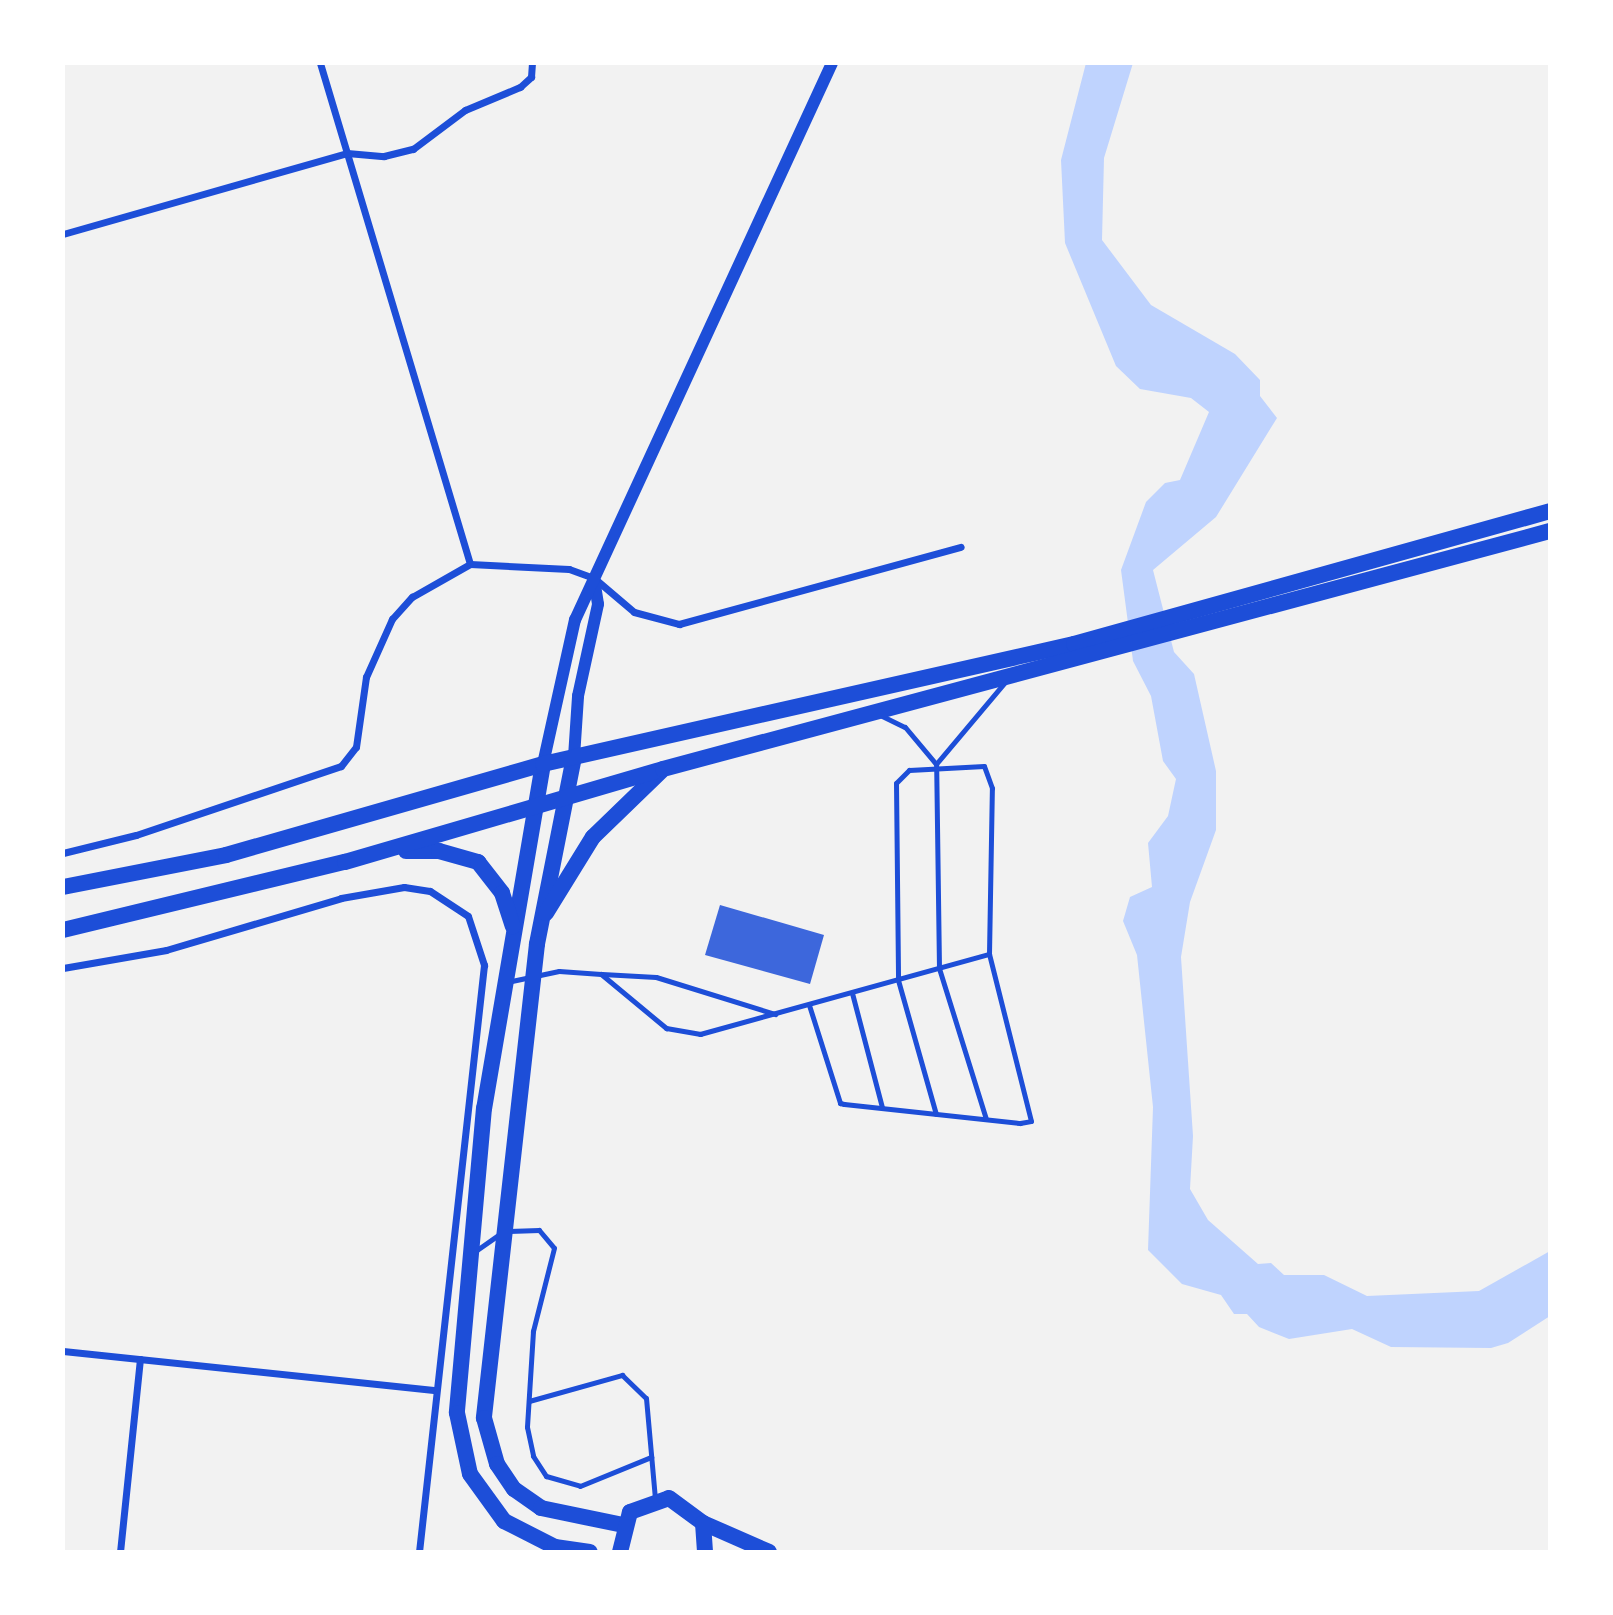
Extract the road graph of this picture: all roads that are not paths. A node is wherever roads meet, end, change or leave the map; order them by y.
1 (320, 63) edge
2 (532, 63) edge
3 (832, 63) edge
4 (347, 153) junction
5 (63, 234) edge
6 (1550, 511) edge
7 (1550, 531) edge
8 (961, 547) dead end
9 (470, 564) junction
10 (594, 578) junction
11 (1009, 678) junction
12 (873, 714) junction
13 (574, 757) junction
14 (543, 764) junction
15 (936, 765) junction
16 (663, 769) junction
17 (569, 796) junction
18 (536, 805) junction
19 (63, 853) edge
20 (369, 855) junction
21 (63, 887) edge
22 (540, 923) junction
23 (63, 930) edge
24 (515, 935) junction
25 (989, 954) junction
26 (63, 968) edge
27 (939, 968) junction
28 (533, 973) junction
29 (601, 974) junction
30 (898, 980) junction
31 (506, 982) junction
32 (852, 993) junction
33 (808, 1005) junction
34 (775, 1014) junction
35 (882, 1107) junction
36 (936, 1114) junction
37 (986, 1119) junction
38 (503, 1232) junction
39 (471, 1254) junction
40 (63, 1351) edge
41 (140, 1359) junction
42 (436, 1390) junction
43 (528, 1401) junction
44 (651, 1457) junction
45 (655, 1498) junction
46 (703, 1523) junction
47 (622, 1525) junction
48 (515, 1529) junction
49 (120, 1552) edge
50 (419, 1552) edge
51 (534, 1552) edge
52 (590, 1552) edge
53 (621, 1552) edge
54 (705, 1552) edge
55 (769, 1552) edge

1 - 4 street
2 - 4 street
3 - 10 street
4 - 5 street
4 - 9 street
6 - 13 main road
7 - 11 main road
8 - 10 street
9 - 10 street
9 - 19 street
10 - 13 street
10 - 14 street
11 - 12 main road
11 - 15 lane
12 - 15 lane
12 - 16 main road
13 - 14 main road
13 - 17 main road
14 - 18 main road
14 - 21 main road
15 - 25 lane
15 - 27 lane
15 - 30 lane
16 - 17 main road
16 - 22 main road
17 - 18 main road
17 - 22 main road
18 - 20 main road
18 - 24 main road
20 - 23 main road
20 - 24 main road
22 - 28 main road
24 - 31 main road
25 - 27 lane
25 - 37 lane
26 - 42 street
27 - 30 lane
27 - 37 lane
28 - 29 lane
28 - 31 lane
28 - 38 main road
29 - 34 lane
29 - 34 lane
30 - 32 lane
30 - 36 lane
31 - 39 main road
32 - 33 lane
32 - 35 lane
33 - 34 lane
33 - 35 lane
35 - 36 lane
36 - 37 lane
38 - 39 lane
38 - 43 lane
38 - 47 main road
39 - 48 main road
40 - 41 street
41 - 42 street
41 - 49 street
42 - 50 street
43 - 44 lane
43 - 44 lane
44 - 45 lane
45 - 46 main road
45 - 47 main road
46 - 54 main road
46 - 55 main road
47 - 53 main road
48 - 51 main road
48 - 52 main road

